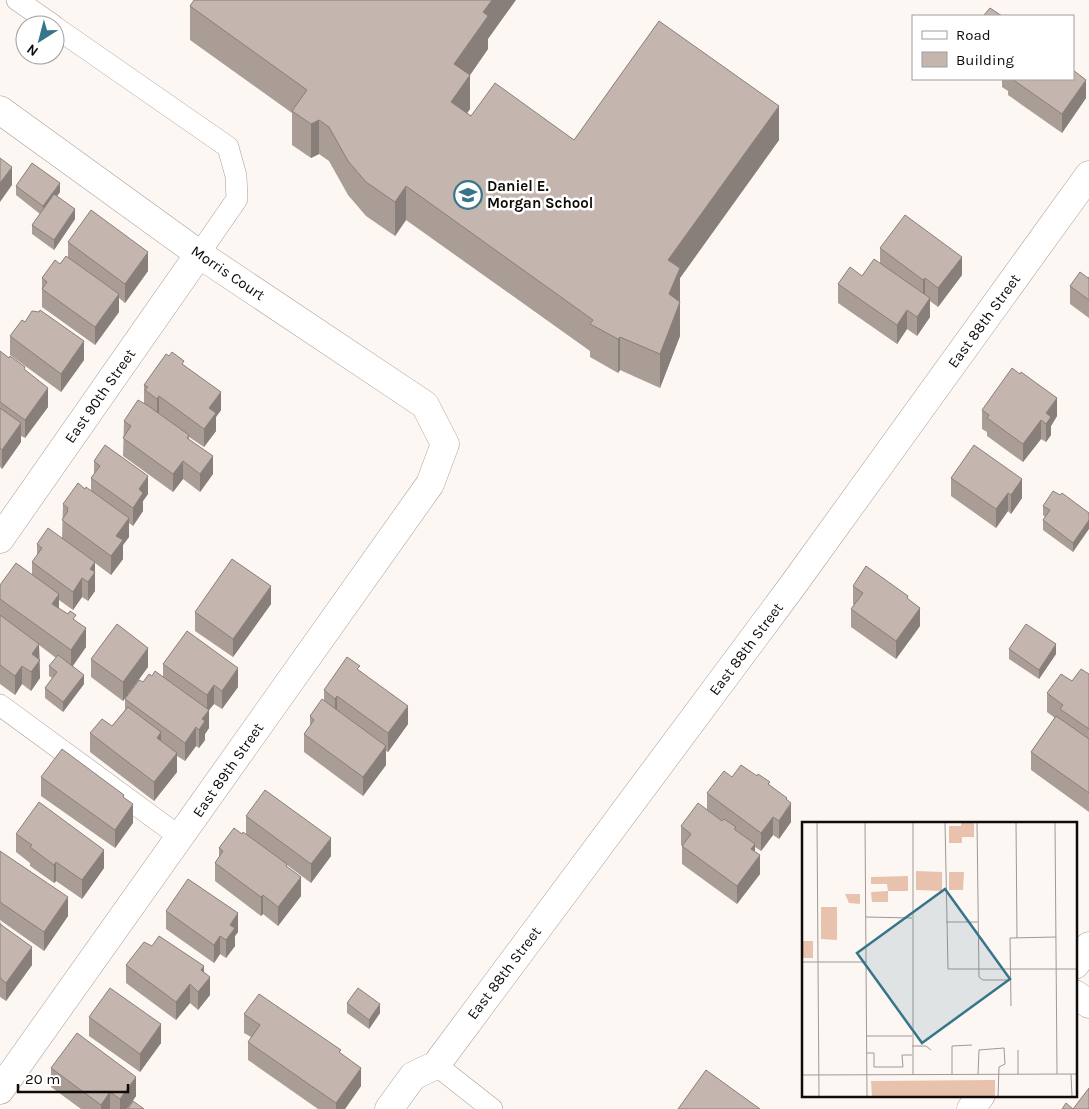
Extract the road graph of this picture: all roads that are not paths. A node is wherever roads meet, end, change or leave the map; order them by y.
1 (17, 0) edge
2 (38, 15) edge
3 (65, 34) edge
4 (0, 110) edge
5 (1089, 175) edge
6 (200, 254) junction
7 (445, 444) joint
8 (0, 539) edge
9 (0, 705) edge
10 (180, 837) junction
11 (1089, 946) edge
12 (1076, 964) edge
13 (1076, 995) edge
14 (1089, 1004) edge
15 (436, 1065) junction
16 (0, 1090) edge
17 (980, 1096) edge
18 (389, 1109) edge
19 (492, 1109) edge
20 (971, 1109) edge

1 - 2 lane
3 - 6 lane
4 - 6 street, Morris Court
5 - 15 street, East 88th Street
6 - 7 street, Morris Court
6 - 8 street, East 90th Street
7 - 10 street, East 89th Street
9 - 10 lane
10 - 16 street, East 89th Street
11 - 12 street
13 - 14 street
15 - 18 street, East 88th Street
15 - 19 lane
17 - 20 street

